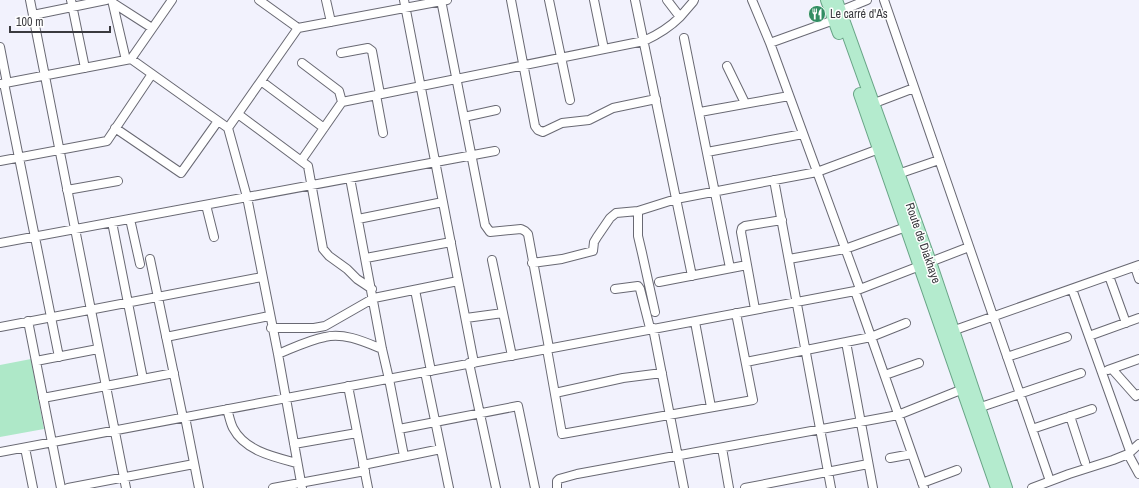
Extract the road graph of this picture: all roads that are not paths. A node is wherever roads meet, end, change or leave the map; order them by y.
1 (30, 0) edge
2 (172, 0) edge
3 (259, 0) edge
4 (326, 0) edge
5 (443, 0) edge
6 (511, 0) edge
7 (549, 0) edge
8 (594, 0) edge
9 (635, 0) edge
10 (667, 0) edge
11 (694, 0) edge
12 (752, 0) edge
13 (828, 0) edge
14 (867, 0) edge
15 (884, 0) edge
16 (110, 1) edge
17 (72, 3) edge
18 (405, 4) edge
19 (837, 10) edge
20 (33, 15) junction
21 (680, 17) junction
22 (331, 22) junction
23 (152, 28) junction
24 (298, 28) junction
25 (684, 38) dead end
26 (644, 41) junction
27 (770, 43) junction
28 (0, 47) edge
29 (604, 48) junction
30 (341, 53) dead end
31 (560, 58) junction
32 (128, 59) junction
33 (302, 63) dead end
34 (524, 65) junction
35 (727, 66) dead end
36 (85, 68) junction
37 (152, 74) junction
38 (45, 76) junction
39 (457, 79) junction
40 (261, 81) junction
41 (4, 84) edge
42 (420, 86) junction
43 (914, 88) junction
44 (378, 95) junction
45 (789, 96) junction
46 (656, 99) junction
47 (570, 100) dead end
48 (342, 102) junction
49 (745, 103) junction
50 (872, 104) junction
51 (496, 110) dead end
52 (700, 112) junction
53 (238, 114) junction
54 (464, 117) junction
55 (218, 121) junction
56 (116, 128) junction
57 (228, 128) junction
58 (324, 128) junction
59 (383, 133) dead end
60 (803, 134) junction
61 (879, 149) junction
62 (60, 150) junction
63 (495, 151) dead end
64 (707, 152) junction
65 (472, 155) junction
66 (19, 158) junction
67 (939, 160) junction
68 (0, 161) edge
69 (301, 161) junction
70 (435, 162) junction
71 (816, 172) junction
72 (898, 174) junction
73 (350, 178) junction
74 (774, 180) junction
75 (118, 181) dead end
76 (312, 185) junction
77 (67, 190) junction
78 (715, 191) junction
79 (247, 197) junction
80 (676, 199) junction
81 (443, 202) junction
82 (206, 205) junction
83 (638, 211) junction
84 (130, 219) junction
85 (358, 219) junction
86 (782, 220) junction
87 (112, 222) junction
88 (906, 227) junction
89 (75, 229) junction
90 (35, 236) junction
91 (214, 237) dead end
92 (451, 242) junction
93 (0, 243) edge
94 (969, 247) junction
95 (845, 249) junction
96 (366, 258) junction
97 (150, 259) dead end
98 (789, 259) junction
99 (492, 260) dead end
100 (532, 263) junction
101 (140, 264) dead end
102 (925, 264) junction
103 (747, 265) junction
104 (1137, 266) edge
105 (730, 268) junction
106 (692, 276) junction
107 (1108, 276) junction
108 (262, 277) junction
109 (1139, 279) edge
110 (458, 281) junction
111 (659, 282) dead end
112 (372, 289) junction
113 (1072, 289) junction
114 (415, 290) junction
115 (615, 290) dead end
116 (857, 290) junction
117 (158, 297) junction
118 (374, 298) junction
119 (797, 302) junction
120 (128, 303) junction
121 (755, 309) junction
122 (91, 310) junction
123 (655, 312) dead end
124 (503, 313) junction
125 (736, 313) junction
126 (269, 316) junction
127 (51, 317) junction
128 (993, 317) junction
129 (466, 318) junction
130 (1139, 318) edge
131 (28, 321) junction
132 (695, 322) junction
133 (906, 323) dead end
134 (1126, 323) junction
135 (325, 326) junction
136 (0, 327) edge
137 (272, 328) junction
138 (652, 328) junction
139 (952, 331) junction
140 (326, 336) junction
141 (1089, 336) junction
142 (166, 337) junction
143 (871, 337) junction
144 (1067, 337) dead end
145 (846, 342) junction
146 (98, 349) junction
147 (382, 349) junction
148 (548, 349) junction
149 (805, 349) junction
150 (278, 354) junction
151 (512, 356) junction
152 (59, 357) junction
153 (1007, 357) junction
154 (1139, 359) edge
155 (36, 361) junction
156 (746, 362) junction
157 (472, 363) junction
158 (919, 363) dead end
159 (1112, 369) junction
160 (428, 371) junction
161 (1102, 372) junction
162 (174, 373) junction
163 (662, 373) junction
164 (1081, 373) dead end
165 (885, 375) junction
166 (143, 379) junction
167 (389, 379) junction
168 (106, 386) junction
169 (348, 386) junction
170 (963, 389) junction
171 (555, 392) junction
172 (1019, 393) junction
173 (1139, 394) edge
174 (43, 398) junction
175 (285, 398) junction
176 (711, 407) junction
177 (978, 408) junction
178 (227, 409) junction
179 (1092, 409) dead end
180 (480, 414) junction
181 (898, 414) junction
182 (670, 415) junction
183 (1070, 416) junction
184 (184, 418) junction
185 (436, 422) junction
186 (861, 422) junction
187 (399, 429) junction
188 (820, 429) junction
189 (1032, 429) junction
190 (114, 431) junction
191 (357, 433) junction
192 (52, 443) junction
193 (294, 444) junction
194 (1139, 444) edge
195 (25, 448) junction
196 (722, 448) junction
197 (441, 449) junction
198 (0, 452) edge
199 (1129, 452) junction
200 (912, 454) junction
201 (404, 456) junction
202 (678, 456) junction
203 (890, 458) dead end
204 (1085, 462) dead end
205 (297, 463) junction
206 (194, 464) junction
207 (868, 464) junction
208 (364, 468) junction
209 (957, 470) dead end
210 (828, 472) junction
211 (1139, 474) edge
212 (124, 477) junction
213 (1050, 481) junction
214 (301, 485) edge
215 (923, 485) edge
216 (84, 486) edge
217 (768, 486) edge
218 (33, 488) edge
219 (60, 488) edge
220 (68, 488) edge
221 (126, 488) edge
222 (199, 488) edge
223 (273, 488) edge
224 (368, 488) edge
225 (449, 488) edge
226 (496, 488) edge
227 (535, 488) edge
228 (557, 488) edge
229 (684, 488) edge
230 (730, 488) edge
231 (745, 488) edge
232 (831, 488) edge
233 (873, 488) edge
234 (997, 488) edge
235 (1006, 488) edge
236 (1032, 488) edge

1 - 20 street
2 - 23 street
3 - 24 street
4 - 22 street
5 - 18 street
5 - 39 street
6 - 34 street
7 - 31 street
8 - 29 street
9 - 26 street
10 - 21 street
11 - 21 street
12 - 27 street
13 - 19 main road, Route de Diakhaye
14 - 19 street
15 - 43 street
16 - 17 street
16 - 23 street
16 - 32 street
17 - 20 street
17 - 36 street
18 - 22 street
18 - 42 street
19 - 27 street
19 - 50 main road, Route de Diakhaye
19 - 61 main road, Route de Diakhaye
20 - 38 street
21 - 26 street
22 - 24 street
23 - 32 street
24 - 40 street
25 - 52 street
26 - 29 street
26 - 46 street
27 - 45 street
28 - 41 street
29 - 31 street
30 - 44 street
31 - 34 street
31 - 47 street
32 - 36 street
32 - 37 street
33 - 48 street
34 - 39 street
34 - 46 street
35 - 49 street
36 - 38 street
37 - 55 street
37 - 56 street
38 - 41 street
38 - 62 street
39 - 42 street
39 - 54 street
40 - 53 street
40 - 58 street
41 - 66 street
42 - 44 street
42 - 70 street
43 - 50 street
43 - 67 street
44 - 48 street
44 - 59 street
45 - 49 street
45 - 60 street
46 - 80 street
48 - 58 street
49 - 52 street
50 - 72 main road, Route de Diakhaye
51 - 54 street
52 - 64 street
53 - 57 street
53 - 69 street
54 - 65 street
55 - 56 street
55 - 57 street
56 - 62 street
57 - 79 street
58 - 69 street
60 - 64 street
60 - 71 street
61 - 71 street
61 - 88 main road, Route de Diakhaye
62 - 66 street
62 - 77 street
63 - 65 street
64 - 78 street
65 - 70 street
65 - 100 street
66 - 68 street
66 - 90 street
67 - 72 street
67 - 94 street
69 - 76 street
70 - 73 street
70 - 81 street
71 - 74 street
71 - 95 street
72 - 102 main road, Route de Diakhaye
73 - 76 street
73 - 85 street
74 - 78 street
74 - 86 street
75 - 77 street
76 - 79 street
76 - 112 street
77 - 89 street
78 - 80 street
78 - 105 street
79 - 82 street
79 - 108 street
80 - 83 street
80 - 106 street
81 - 85 street
81 - 92 street
82 - 84 street
82 - 91 street
83 - 100 street
83 - 123 street
84 - 87 street
84 - 101 street
85 - 96 street
86 - 98 street
86 - 103 street
87 - 89 street
87 - 120 street
88 - 95 street
88 - 102 main road, Route de Diakhaye
89 - 90 street
89 - 122 street
90 - 93 street
90 - 127 street
92 - 96 street
92 - 110 street
94 - 102 street
94 - 128 street
95 - 98 street
95 - 116 street
96 - 112 street
97 - 117 street
98 - 119 street
99 - 124 street
100 - 148 street
102 - 116 street
102 - 139 main road, Route de Diakhaye
102 - 170 main road, Route de Diakhaye
103 - 105 street
103 - 121 street
104 - 107 street
104 - 109 street
105 - 106 street
106 - 111 street
107 - 113 street
107 - 134 street
108 - 117 street
108 - 126 street
110 - 114 street
110 - 129 street
112 - 118 street
113 - 128 street
113 - 141 street
114 - 118 street
114 - 160 street
115 - 138 street
116 - 119 street
116 - 143 street
117 - 120 street
117 - 142 street
118 - 135 street
118 - 147 street
119 - 121 street
119 - 149 street
120 - 122 street
120 - 166 street
121 - 125 street
122 - 127 street
122 - 146 street
124 - 129 street
124 - 151 street
125 - 132 street
125 - 156 street
126 - 137 street
126 - 142 street
127 - 131 street
127 - 152 street
128 - 139 street
128 - 153 street
129 - 157 street
130 - 134 street
131 - 136 street
131 - 155 street
132 - 138 street
132 - 176 street
133 - 143 street
134 - 141 street
135 - 137 street
135 - 140 street
137 - 150 street
138 - 148 street
138 - 163 street
139 - 177 main road, Route de Diakhaye
140 - 147 street
140 - 150 street
141 - 161 street
142 - 162 street
143 - 145 street
143 - 165 street
144 - 153 street
145 - 149 street
145 - 186 street
146 - 152 street
146 - 168 street
147 - 167 street
148 - 151 street
148 - 171 street
149 - 156 street
149 - 188 street
150 - 175 street
151 - 157 street
152 - 155 street
153 - 172 street
154 - 159 street
155 - 174 street
156 - 176 street
157 - 160 street
157 - 180 street
158 - 165 street
159 - 161 street
159 - 173 street
160 - 167 street
160 - 185 street
161 - 199 street
162 - 166 street
162 - 184 street
163 - 171 street
163 - 182 street
164 - 172 street
165 - 181 street
166 - 168 street
167 - 169 street
167 - 187 street
168 - 174 street
168 - 190 street
169 - 175 street
169 - 191 street
170 - 181 street
170 - 234 main road, Route de Diakhaye
171 - 182 street
172 - 177 street
172 - 189 street
174 - 192 street
175 - 178 street
175 - 193 street
176 - 182 street
177 - 235 main road, Route de Diakhaye
178 - 184 street
178 - 205 street
179 - 183 street
180 - 185 street
180 - 226 street
180 - 227 street
181 - 186 street
181 - 200 street
182 - 202 street
183 - 189 street
183 - 204 street
184 - 190 street
184 - 206 street
185 - 187 street
185 - 197 street
186 - 188 street
186 - 207 street
187 - 201 street
188 - 196 street
188 - 210 street
189 - 213 street
190 - 192 street
190 - 212 street
191 - 193 street
191 - 208 street
192 - 195 street
192 - 219 street
193 - 205 street
194 - 199 street
195 - 198 street
195 - 218 street
196 - 202 street
196 - 230 street
197 - 201 street
197 - 225 street
199 - 211 street
199 - 213 street
200 - 203 street
200 - 215 street
201 - 208 street
202 - 228 street
202 - 229 street
205 - 214 street
206 - 212 street
206 - 222 street
207 - 210 street
207 - 233 street
208 - 214 street
208 - 224 street
209 - 215 street
210 - 217 street
210 - 232 street
212 - 216 street
212 - 221 street
213 - 236 street
214 - 223 street
216 - 220 street
217 - 231 street

